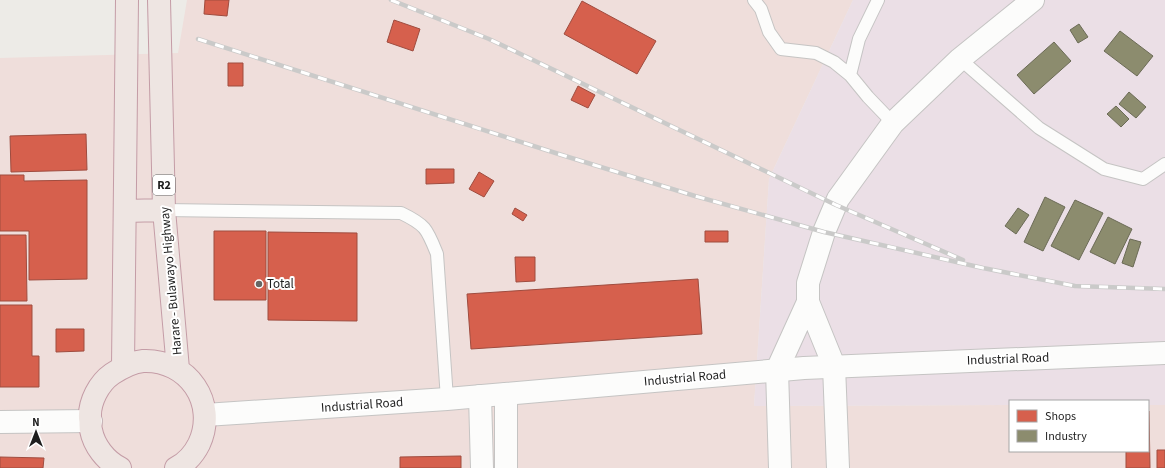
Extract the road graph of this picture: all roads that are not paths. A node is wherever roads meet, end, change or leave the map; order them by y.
1 (127, 0) edge
2 (159, 0) edge
3 (754, 0) edge
4 (878, 0) edge
5 (1033, 0) edge
6 (960, 59) junction
7 (850, 75) junction
8 (893, 123) junction
9 (1165, 164) edge
10 (164, 210) junction
11 (125, 211) junction
12 (808, 302) junction
13 (1165, 353) edge
14 (123, 366) junction
15 (834, 366) junction
16 (178, 369) junction
17 (777, 370) junction
18 (506, 394) junction
19 (480, 396) junction
20 (447, 399) junction
21 (206, 415) junction
22 (91, 421) junction
23 (0, 422) edge
24 (194, 459) edge
25 (120, 468) edge
26 (176, 468) edge
27 (482, 468) edge
28 (506, 468) edge
29 (780, 468) edge
30 (838, 468) edge

1 - 11 highway
2 - 10 highway, Harare - Bulawayo Highway / R2
3 - 7 lane
4 - 7 lane
5 - 6 street
6 - 8 street
6 - 9 lane
7 - 8 lane
8 - 12 street
10 - 11 highway
10 - 16 highway, Harare - Bulawayo Highway / R2
10 - 20 lane
11 - 14 highway
12 - 15 street
12 - 17 street
13 - 15 street, Industrial Road
14 - 16 highway, Harare - Bulawayo Highway
14 - 22 highway, Harare - Bulawayo Highway
15 - 17 street, Industrial Road
15 - 30 street
16 - 21 highway, Harare - Bulawayo Highway
17 - 18 street, Industrial Road
17 - 29 street
18 - 19 street, Industrial Road
18 - 28 street
19 - 20 street, Industrial Road
19 - 27 street
20 - 21 street, Industrial Road
21 - 24 highway, Harare - Bulawayo Highway
22 - 23 street
22 - 25 highway, Harare - Bulawayo Highway
24 - 26 highway, Harare - Bulawayo Highway

